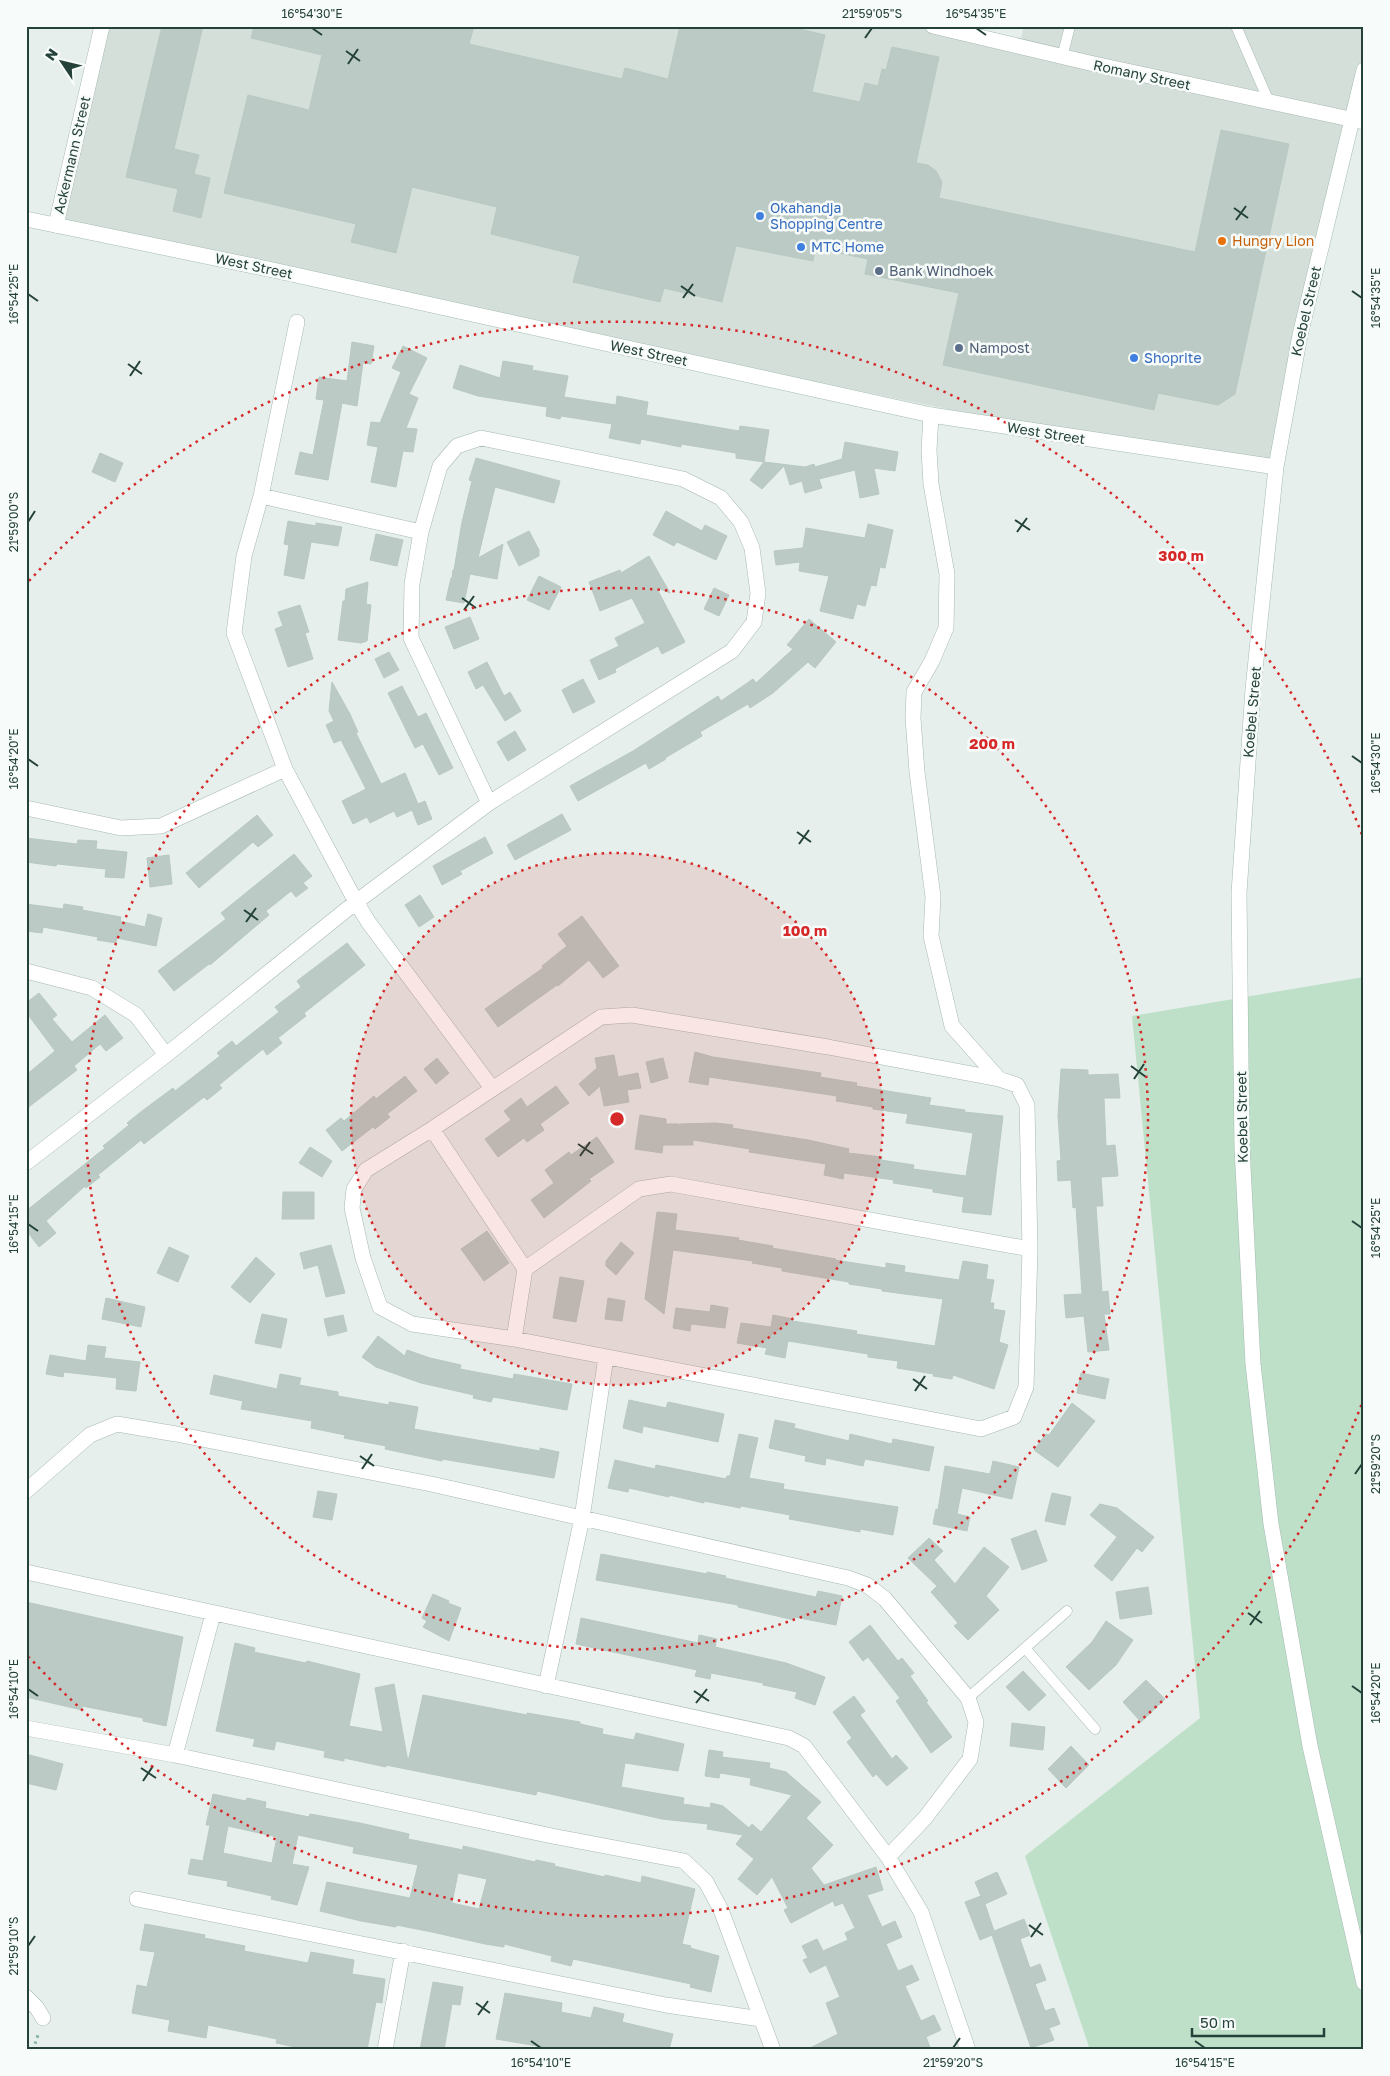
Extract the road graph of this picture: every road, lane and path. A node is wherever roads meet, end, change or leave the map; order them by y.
1 (102, 26) edge
2 (933, 26) edge
3 (1070, 26) edge
4 (1236, 26) edge
5 (1062, 57) junction
6 (1364, 70) edge
7 (1269, 102) junction
8 (1358, 121) edge
9 (26, 220) edge
10 (56, 225) junction
11 (297, 322) dead end
12 (931, 415) junction
13 (1276, 467) junction
14 (261, 496) junction
15 (421, 532) junction
16 (285, 770) junction
17 (489, 803) junction
18 (26, 808) edge
19 (356, 902) junction
20 (26, 971) edge
21 (166, 1055) junction
22 (998, 1079) junction
23 (492, 1088) junction
24 (432, 1129) junction
25 (26, 1163) edge
26 (1030, 1249) junction
27 (525, 1269) junction
28 (514, 1339) junction
29 (606, 1357) junction
30 (26, 1492) edge
31 (582, 1518) junction
32 (26, 1572) edge
33 (1066, 1611) dead end
34 (213, 1614) junction
35 (1025, 1648) junction
36 (546, 1686) junction
37 (968, 1698) junction
38 (26, 1728) edge
39 (1095, 1729) dead end
40 (175, 1755) junction
41 (888, 1857) junction
42 (137, 1899) dead end
43 (402, 1951) junction
44 (1364, 1983) edge
45 (26, 1997) edge
46 (43, 2018) dead end
47 (761, 2019) junction
48 (384, 2050) edge
49 (773, 2050) edge
50 (968, 2050) edge

1 - 10 street, Ackermann Street
2 - 5 street, Romany Street
3 - 5 lane
4 - 7 lane
5 - 7 street, Romany Street
6 - 8 street, Koebel Street
7 - 8 street, Romany Street
8 - 13 street, Koebel Street
9 - 10 street, West Street
10 - 12 street, West Street
11 - 14 street
12 - 13 street, West Street
12 - 22 street
13 - 44 street, Koebel Street
14 - 15 street
14 - 16 street
15 - 17 street
15 - 17 street
16 - 18 street
16 - 19 street
17 - 19 street
19 - 21 street
19 - 23 street
20 - 21 street
21 - 25 street
22 - 23 street
22 - 26 street
23 - 24 street
24 - 27 street
24 - 28 street
26 - 27 street
26 - 29 street
27 - 28 street
28 - 29 street
29 - 31 street
30 - 31 street
31 - 36 street
31 - 37 street
32 - 34 street
33 - 35 lane
34 - 36 street
34 - 40 street
35 - 37 lane
35 - 39 lane
36 - 41 street
37 - 41 street
38 - 40 street
40 - 47 street
41 - 50 street
42 - 43 street
43 - 47 street
43 - 48 street
45 - 46 street
47 - 49 street

